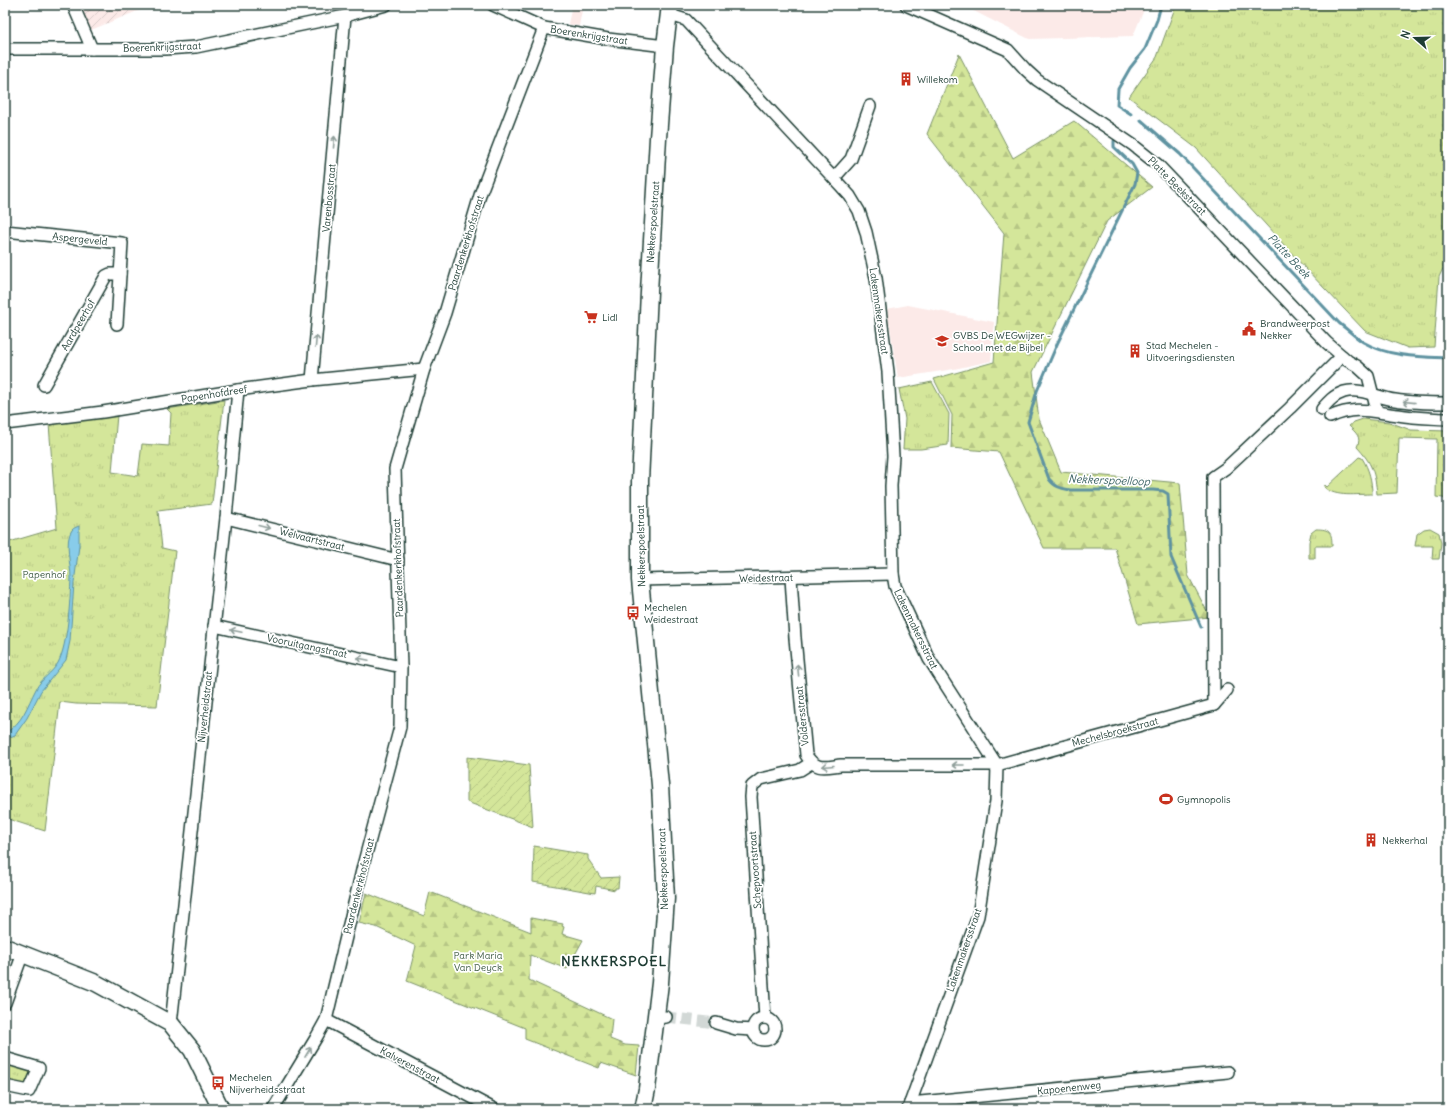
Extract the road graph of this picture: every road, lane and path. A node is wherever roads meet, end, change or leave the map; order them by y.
1 (73, 5) edge
2 (386, 5) edge
3 (493, 5) edge
4 (906, 5) edge
5 (670, 10) edge
6 (345, 16) junction
7 (544, 28) junction
8 (665, 46) junction
9 (5, 48) edge
10 (92, 49) junction
11 (870, 106) dead end
12 (834, 178) junction
13 (5, 231) edge
14 (120, 274) junction
15 (117, 324) dead end
16 (1342, 356) junction
17 (424, 369) junction
18 (312, 380) junction
19 (44, 385) dead end
20 (238, 390) junction
21 (1372, 395) junction
22 (1448, 403) edge
23 (1322, 409) dead end
24 (1377, 411) junction
25 (1330, 417) dead end
26 (1448, 419) edge
27 (5, 424) edge
28 (226, 518) junction
29 (398, 560) junction
30 (893, 574) junction
31 (791, 578) junction
32 (640, 580) junction
33 (214, 626) junction
34 (401, 667) junction
35 (1227, 690) dead end
36 (1214, 705) junction
37 (811, 763) junction
38 (997, 765) junction
39 (5, 947) edge
40 (23, 953) junction
41 (5, 1002) edge
42 (765, 1018) junction
43 (326, 1020) junction
44 (716, 1023) tunnel mouth
45 (171, 1024) junction
46 (753, 1030) junction
47 (5, 1058) edge
48 (1228, 1072) dead end
49 (5, 1086) edge
50 (909, 1106) edge
51 (221, 1109) edge
52 (273, 1109) edge
53 (494, 1109) edge
54 (643, 1109) edge

1 - 10 street
2 - 6 street, Boerenkrijgstraat
3 - 7 street, Boerenkrijgstraat
4 - 16 street, Platte Beekstraat
5 - 8 main road, Nekkerspoelstraat
5 - 12 street, Lakenmakersstraat
6 - 10 street, Boerenkrijgstraat
18 -> 6 street, Varenbosstraat
7 - 8 street, Boerenkrijgstraat
7 - 17 street, Paardenkerkhofstraat
8 - 32 main road, Nekkerspoelstraat
9 - 10 street, Boerenkrijgstraat
11 - 12 street
12 - 30 street, Lakenmakersstraat
13 - 14 street, Aspergeveld
14 - 15 street, Aspergeveld
14 - 19 street, Aardpeerhof
16 - 21 street, Platte Beekstraat
16 - 36 street
17 - 18 street, Papenhofdreef
17 - 29 street, Paardenkerkhofstraat
18 - 20 street, Papenhofdreef
20 - 27 street, Papenhofdreef
20 - 28 street, Nijverheidstraat
22 -> 21 street
21 - 23 street
21 - 24 street, Platte Beekstraat
24 - 25 street
24 - 26 street
28 -> 29 street, Welvaartstraat
28 - 33 street, Nijverheidstraat
29 - 34 street, Paardenkerkhofstraat
30 - 31 street, Weidestraat
30 - 38 street, Lakenmakersstraat
31 - 32 street, Weidestraat
37 -> 31 street, Voldersstraat
32 - 54 main road, Nekkerspoelstraat
34 -> 33 street, Vooruitgangstraat
33 - 45 street, Nijverheidstraat
34 - 43 street, Paardenkerkhofstraat
35 - 36 street
36 - 38 street, Mechelsbroekstraat
38 -> 37 street
37 - 42 street, Schepvoortstraat
38 - 50 street, Lakenmakersstraat
39 - 40 main road
40 - 41 street
40 - 45 main road
42 - 46 street
42 - 46 street
52 -> 43 street, Paardenkerkhofstraat
43 - 53 street, Kalverenstraat
44 - 46 street
45 - 51 main road
47 - 49 street
48 - 50 street, Kapoenenweg

